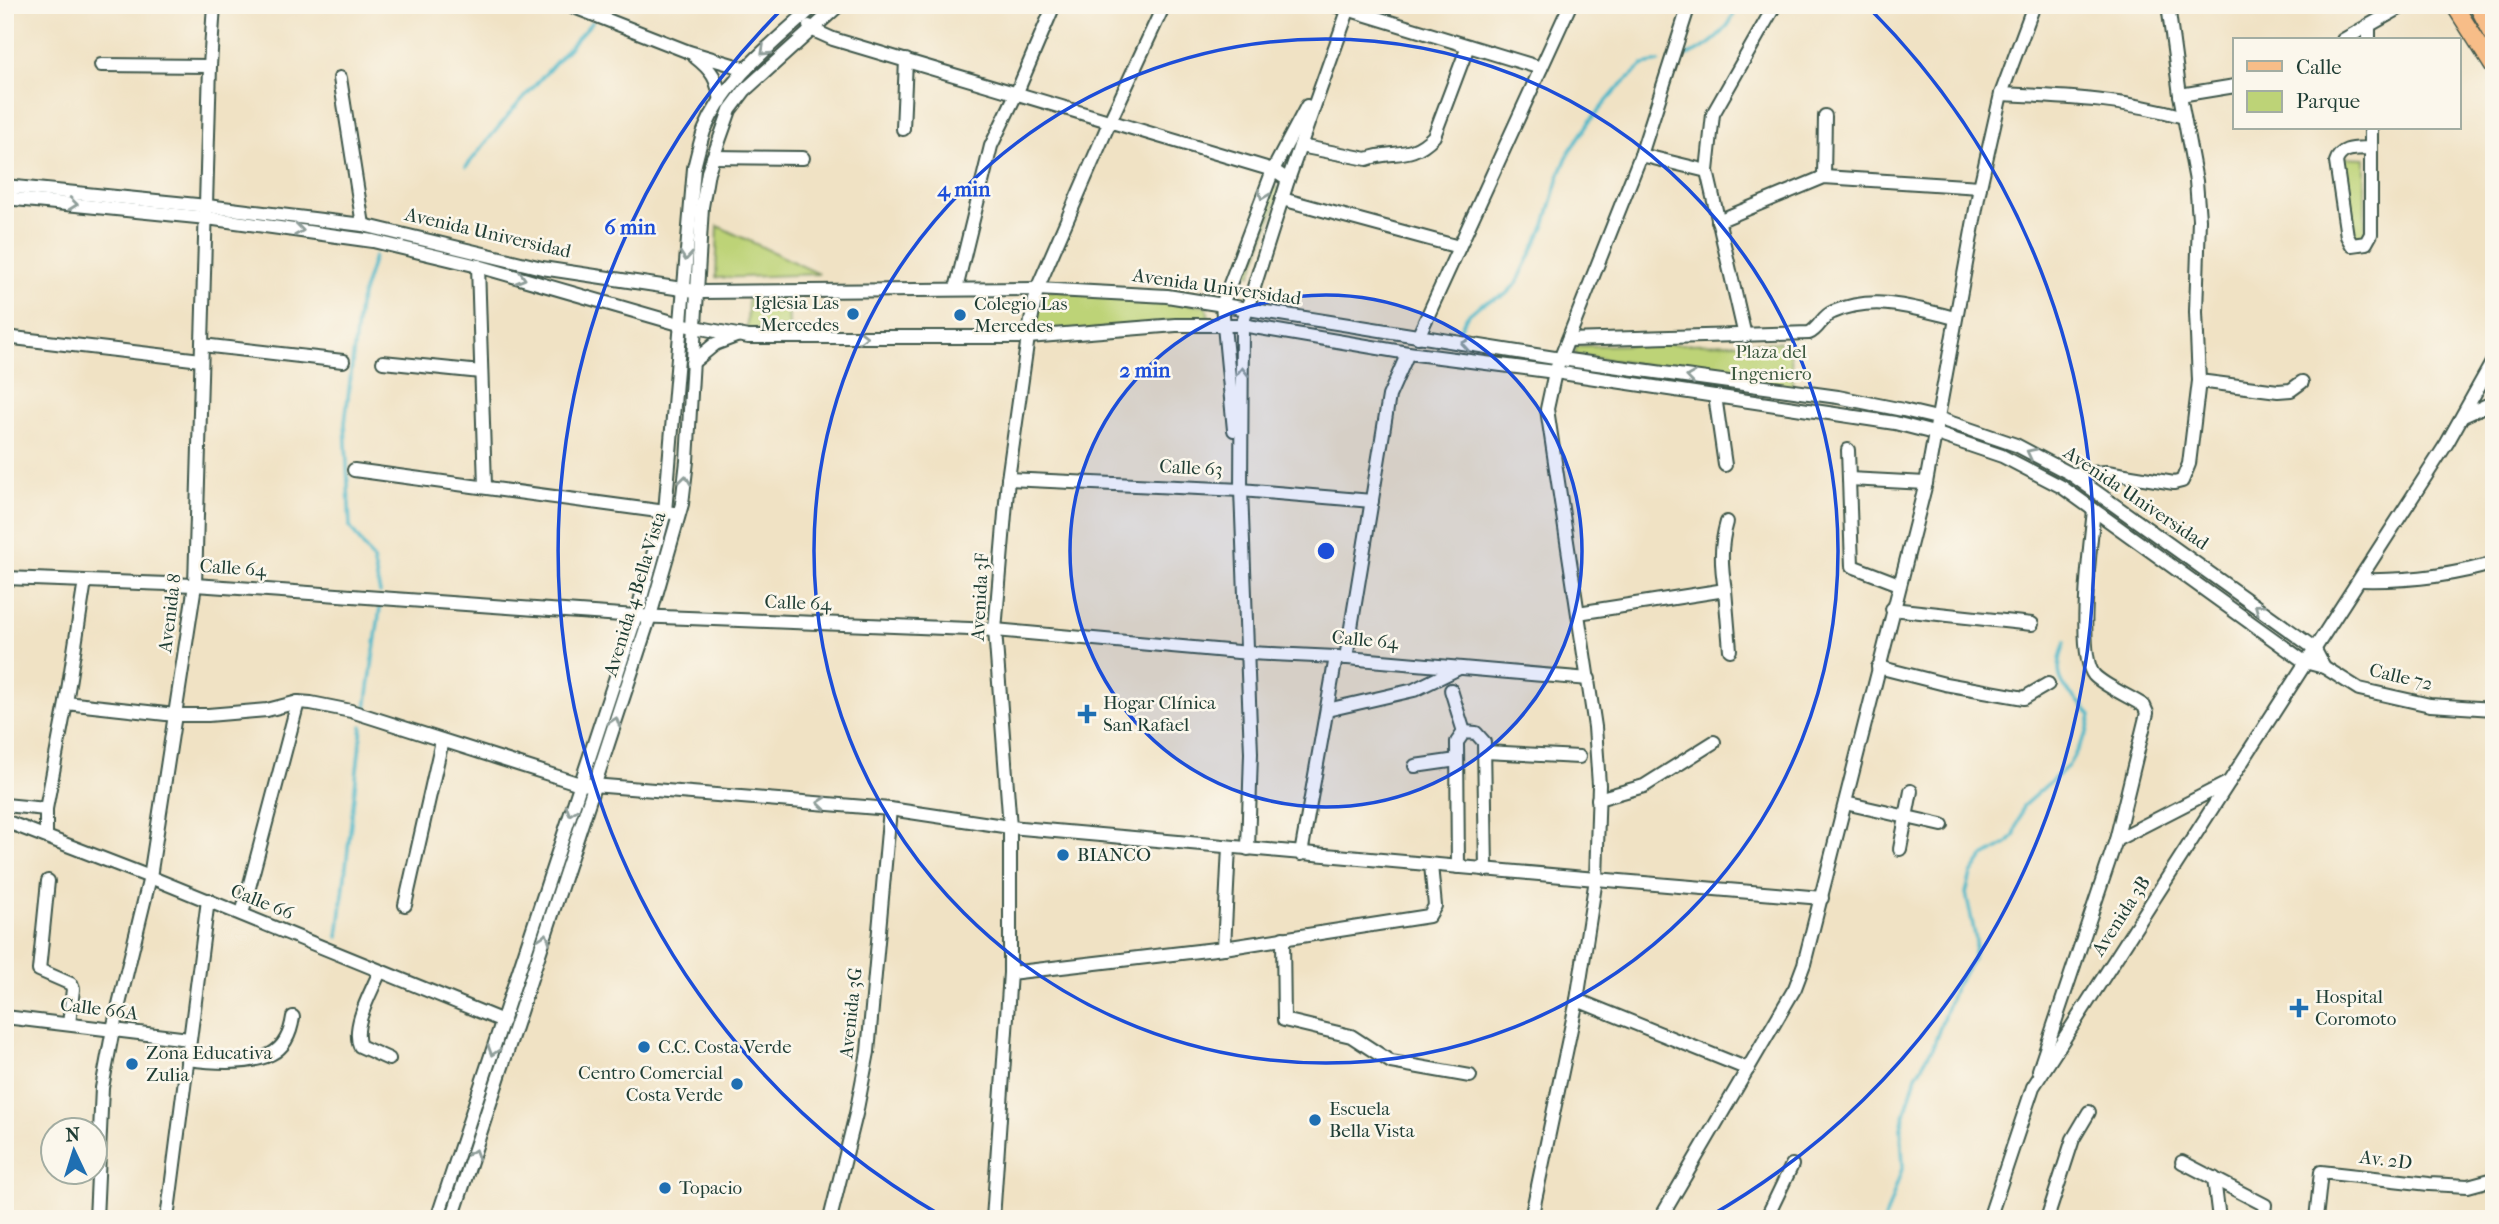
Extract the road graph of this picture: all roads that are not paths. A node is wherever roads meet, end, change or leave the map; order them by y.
1 (214, 5) edge
2 (569, 5) edge
3 (815, 5) edge
4 (839, 5) edge
5 (1054, 5) edge
6 (1164, 5) edge
7 (1334, 5) edge
8 (1570, 5) edge
9 (1689, 5) edge
10 (1775, 5) edge
11 (2034, 5) edge
12 (2168, 5) edge
13 (2405, 5) edge
14 (2454, 5) edge
15 (2477, 5) edge
16 (1349, 7) edge
17 (801, 18) junction
18 (2369, 26) junction
19 (813, 30) junction
20 (2494, 37) edge
21 (2347, 38) edge
22 (2369, 38) edge
23 (1468, 46) junction
24 (689, 52) junction
25 (906, 60) junction
26 (101, 65) dead end
27 (210, 66) junction
28 (1327, 68) junction
29 (1541, 68) junction
30 (2494, 68) edge
31 (746, 69) junction
32 (340, 78) dead end
33 (2233, 86) edge
34 (1017, 92) junction
35 (2001, 94) junction
36 (2180, 95) junction
37 (721, 101) junction
38 (1825, 116) dead end
39 (2184, 117) junction
40 (1110, 121) junction
41 (903, 128) dead end
42 (2371, 130) edge
43 (1300, 146) junction
44 (2371, 148) junction
45 (1641, 155) junction
46 (713, 157) junction
47 (803, 158) dead end
48 (1273, 170) junction
49 (1707, 171) junction
50 (1824, 177) junction
51 (1288, 180) junction
52 (5, 186) edge
53 (1980, 187) junction
54 (5, 198) edge
55 (1282, 199) junction
56 (207, 212) junction
57 (1718, 221) junction
58 (363, 225) junction
59 (1459, 247) junction
60 (478, 266) junction
61 (683, 289) junction
62 (956, 289) junction
63 (1037, 289) junction
64 (698, 291) junction
65 (1222, 305) junction
66 (1246, 309) junction
67 (1955, 318) junction
68 (679, 324) junction
69 (1222, 325) junction
70 (1242, 325) junction
71 (694, 326) junction
72 (739, 335) junction
73 (1745, 335) junction
74 (5, 337) edge
75 (1028, 337) junction
76 (1418, 337) junction
77 (1568, 340) junction
78 (202, 345) junction
79 (1408, 353) junction
80 (1561, 359) junction
81 (2494, 359) edge
82 (201, 360) junction
83 (343, 361) dead end
84 (383, 362) dead end
85 (692, 363) junction
86 (481, 372) junction
87 (1555, 372) junction
88 (2199, 381) junction
89 (2302, 382) dead end
90 (1715, 396) junction
91 (2494, 402) edge
92 (2463, 416) junction
93 (1937, 418) junction
94 (1934, 433) junction
95 (1848, 450) dead end
96 (1725, 465) dead end
97 (354, 470) dead end
98 (2071, 474) junction
99 (1008, 479) junction
100 (1849, 479) junction
101 (1926, 483) junction
102 (485, 486) junction
103 (1241, 490) junction
104 (1372, 501) junction
105 (2094, 510) junction
106 (665, 512) junction
107 (680, 514) junction
108 (1727, 522) dead end
109 (2494, 564) edge
110 (5, 579) edge
111 (2360, 580) junction
112 (86, 581) junction
113 (1899, 584) junction
114 (195, 585) junction
115 (1725, 590) junction
116 (1892, 609) junction
117 (1578, 613) junction
118 (636, 616) junction
119 (650, 616) junction
120 (2032, 624) dead end
121 (995, 630) junction
122 (2314, 648) junction
123 (1730, 650) dead end
124 (1249, 653) junction
125 (1341, 657) junction
126 (2305, 662) junction
127 (1878, 667) junction
128 (2324, 667) junction
129 (1461, 668) junction
130 (1589, 679) junction
131 (2048, 684) dead end
132 (1451, 690) dead end
133 (298, 702) junction
134 (66, 704) junction
135 (2494, 709) edge
136 (1327, 710) junction
137 (175, 715) junction
138 (1464, 732) junction
139 (442, 741) junction
140 (1714, 742) dead end
141 (1485, 752) junction
142 (1579, 757) dead end
143 (1457, 760) junction
144 (1415, 766) dead end
145 (2231, 781) junction
146 (587, 784) junction
147 (1911, 791) dead end
148 (1598, 799) junction
149 (1845, 803) junction
150 (5, 805) edge
151 (46, 809) junction
152 (890, 809) junction
153 (1906, 817) junction
154 (5, 821) edge
155 (1942, 825) dead end
156 (1010, 827) junction
157 (46, 836) junction
158 (2116, 840) junction
159 (1228, 847) junction
160 (1248, 849) junction
161 (1900, 849) dead end
162 (1301, 854) junction
163 (1431, 865) junction
164 (1458, 867) junction
165 (1486, 870) junction
166 (150, 877) junction
167 (1596, 878) junction
168 (48, 881) dead end
169 (1822, 898) junction
170 (208, 901) junction
171 (405, 905) dead end
172 (242, 914) junction
173 (1283, 938) junction
174 (1224, 948) junction
175 (380, 971) junction
176 (1010, 973) junction
177 (1577, 1000) junction
178 (5, 1017) edge
179 (293, 1017) dead end
180 (503, 1021) junction
181 (69, 1024) junction
182 (113, 1029) junction
183 (189, 1039) junction
184 (187, 1059) junction
185 (389, 1059) dead end
186 (1748, 1069) junction
187 (1470, 1076) dead end
188 (2033, 1087) junction
189 (2089, 1112) dead end
190 (2182, 1162) dead end
191 (1792, 1165) dead end
192 (2214, 1178) junction
193 (2494, 1179) edge
194 (2055, 1199) junction
195 (96, 1219) edge
196 (167, 1219) edge
197 (438, 1219) edge
198 (452, 1219) edge
199 (830, 1219) edge
200 (993, 1219) edge
201 (1531, 1219) edge
202 (1660, 1219) edge
203 (1766, 1219) edge
204 (1989, 1219) edge
205 (2047, 1219) edge
206 (2056, 1219) edge
207 (2219, 1219) edge
208 (2263, 1219) edge
209 (2316, 1219) edge

1 - 27 street, Avenida 8
2 - 24 street
3 - 17 street, Avenida 4 Bella Vista
4 - 19 street, Avenida 4 Bella Vista
5 - 34 street
6 - 40 street, Avenida 3F
7 - 16 street
8 - 29 street
9 - 45 street
10 - 49 street
11 - 35 street
12 - 36 street
13 - 18 street
14 - 30 main road
15 - 20 main road
16 - 23 street
16 - 28 street
17 - 19 street
17 -> 31 street, Avenida 4 Bella Vista
18 - 21 street
18 - 22 street
19 - 25 street
19 - 46 street, Avenida 4 Bella Vista
23 - 29 street
23 - 43 street
24 - 31 street
24 - 37 street
25 - 34 street
25 - 41 street
26 - 27 street
27 - 56 street, Avenida 8
28 - 43 street
28 - 48 street
29 - 59 street
31 - 37 street, Avenida 4 Bella Vista
32 - 58 street
33 - 36 street
34 - 40 street
34 - 62 street
35 - 39 street
35 - 53 street
36 - 39 street
37 -> 61 street, Avenida 4 Bella Vista
38 - 50 street
39 - 88 street
40 - 48 street
40 - 63 street, Avenida 3F
42 - 44 street
43 - 51 street
44 - 44 street
45 - 49 street
45 - 77 street
46 - 47 street
46 - 64 street, Avenida 4 Bella Vista
48 - 51 street
48 -> 65 street
49 - 57 street
50 - 53 street
50 - 57 street
51 - 55 street
52 - 56 street, Avenida Universidad
53 - 67 street
54 -> 56 street, Avenida Universidad
55 - 59 street
55 - 66 street
56 - 58 street, Avenida Universidad
56 -> 60 street, Avenida Universidad
56 - 78 street, Avenida 8
57 - 73 street
58 - 61 street, Avenida Universidad
59 - 76 street
60 -> 68 street, Avenida Universidad
60 - 86 street
61 - 64 street, Avenida Universidad
61 - 68 street, Avenida 4 Bella Vista
62 - 63 street, Avenida Universidad
62 - 64 street, Avenida Universidad
63 - 65 street, Avenida Universidad
63 - 75 street, Avenida 3F
64 - 71 street, Avenida 4 Bella Vista
65 - 66 street, Avenida Universidad
65 - 69 street
66 - 70 street
66 - 76 street, Avenida Universidad
67 - 73 street
67 - 93 street
68 - 71 street, Avenida Universidad
68 - 106 street, Avenida 4 Bella Vista
69 - 70 street, Avenida Universidad
69 - 75 street, Avenida Universidad
69 - 103 street
70 - 79 street, Avenida Universidad
103 -> 70 street
71 - 72 street, Avenida Universidad
71 - 85 street, Avenida 4 Bella Vista
72 -> 75 street, Avenida Universidad
72 - 85 street
73 - 77 street
74 - 82 street
75 - 99 street, Avenida 3F
80 -> 76 street, Avenida Universidad
77 - 80 street
78 - 82 street, Avenida 8
78 - 83 street
79 - 87 street, Avenida Universidad
79 - 104 street
80 - 87 street
93 -> 80 street, Avenida Universidad
81 - 92 street, Avenida 3B
82 - 114 street, Avenida 8
84 - 86 street
107 -> 85 street, Avenida 4 Bella Vista
86 - 102 street
87 - 90 street, Avenida Universidad
87 - 117 street
88 - 89 street
88 - 98 street
90 - 94 street, Avenida Universidad
90 - 96 street
91 - 92 street
92 - 111 street, Avenida 3B
93 - 94 street
98 -> 93 street, Avenida Universidad
94 - 101 street
94 - 105 street, Avenida Universidad
95 - 100 street
97 - 102 street
122 -> 98 street, Avenida Universidad
99 - 103 street, Calle 63
99 - 121 street, Avenida 3F
100 - 101 street
100 - 113 street
101 - 113 street
102 - 106 street
103 - 104 street, Calle 63
103 - 124 street
104 - 125 street
105 - 126 street, Avenida Universidad
105 - 158 street
106 - 107 street
106 - 118 street, Avenida 4 Bella Vista
107 - 119 street, Avenida 4 Bella Vista
108 - 115 street
109 - 111 street
110 - 112 street, Calle 64
111 - 122 street, Avenida 3B
112 - 114 street, Calle 64
112 - 134 street
113 - 116 street
114 - 118 street, Calle 64
114 - 137 street, Avenida 8
115 - 117 street
115 - 123 street
116 - 120 street
116 - 127 street
117 - 130 street
118 - 119 street, Calle 64
118 - 146 street, Avenida 4 Bella Vista
119 - 121 street, Calle 64
146 -> 119 street, Avenida 4 Bella Vista
121 - 124 street, Calle 64
121 - 156 street, Avenida 3F
122 - 126 street, Avenida 3B
122 - 128 street
124 - 125 street, Calle 64
124 - 160 street
125 - 129 street, Calle 64
125 - 136 street
126 - 128 street, Calle 72
126 - 145 street, Avenida 3B
127 - 131 street
127 - 149 street
128 - 135 street, Calle 72
129 - 130 street, Calle 64
129 - 136 street
130 - 148 street
132 - 138 street
133 - 137 street
133 - 139 street
133 - 172 street
134 - 137 street
134 - 151 street
136 - 162 street
137 - 166 street, Avenida 8
138 - 141 street
138 - 143 street
139 - 146 street
139 - 171 street
140 - 148 street
141 - 142 street
141 - 165 street
143 - 144 street
143 - 164 street
145 - 158 street
145 - 188 street, Avenida 3B
152 -> 146 street
146 -> 180 street, Avenida 4 Bella Vista
198 -> 146 street, Avenida 4 Bella Vista
147 - 153 street
148 - 167 street
149 - 153 street
149 - 169 street
150 - 151 street
151 - 157 street
152 - 156 street
152 - 199 street, Avenida 3G
153 - 155 street
153 - 161 street
154 - 157 street, Calle 66
156 - 159 street
156 - 176 street, Avenida 3F
157 - 166 street, Calle 66
158 - 188 street
159 - 160 street
159 - 174 street
160 - 162 street
162 - 163 street
163 - 164 street
163 - 173 street
164 - 165 street
165 - 167 street
166 - 170 street, Calle 66
166 - 182 street, Avenida 8
167 - 169 street
167 - 177 street
168 - 181 street
169 - 186 street
170 - 172 street, Calle 66
170 - 183 street
172 - 175 street, Calle 66
173 - 174 street
173 - 187 street
174 - 176 street
175 - 180 street, Calle 66
175 - 185 street
176 - 200 street, Avenida 3F
177 - 186 street
177 - 201 street
178 - 181 street, Calle 66A
179 - 184 street
180 -> 197 street, Avenida 4 Bella Vista
181 - 182 street, Calle 66A
182 - 183 street, Calle 66A
182 - 195 street, Avenida 8
183 - 184 street
184 - 196 street
186 - 202 street
188 - 204 street, Avenida 3B
189 - 194 street
190 - 192 street
191 - 203 street
192 - 207 street
192 - 208 street
193 - 209 street, Av. 2D
194 - 205 street
194 - 206 street

